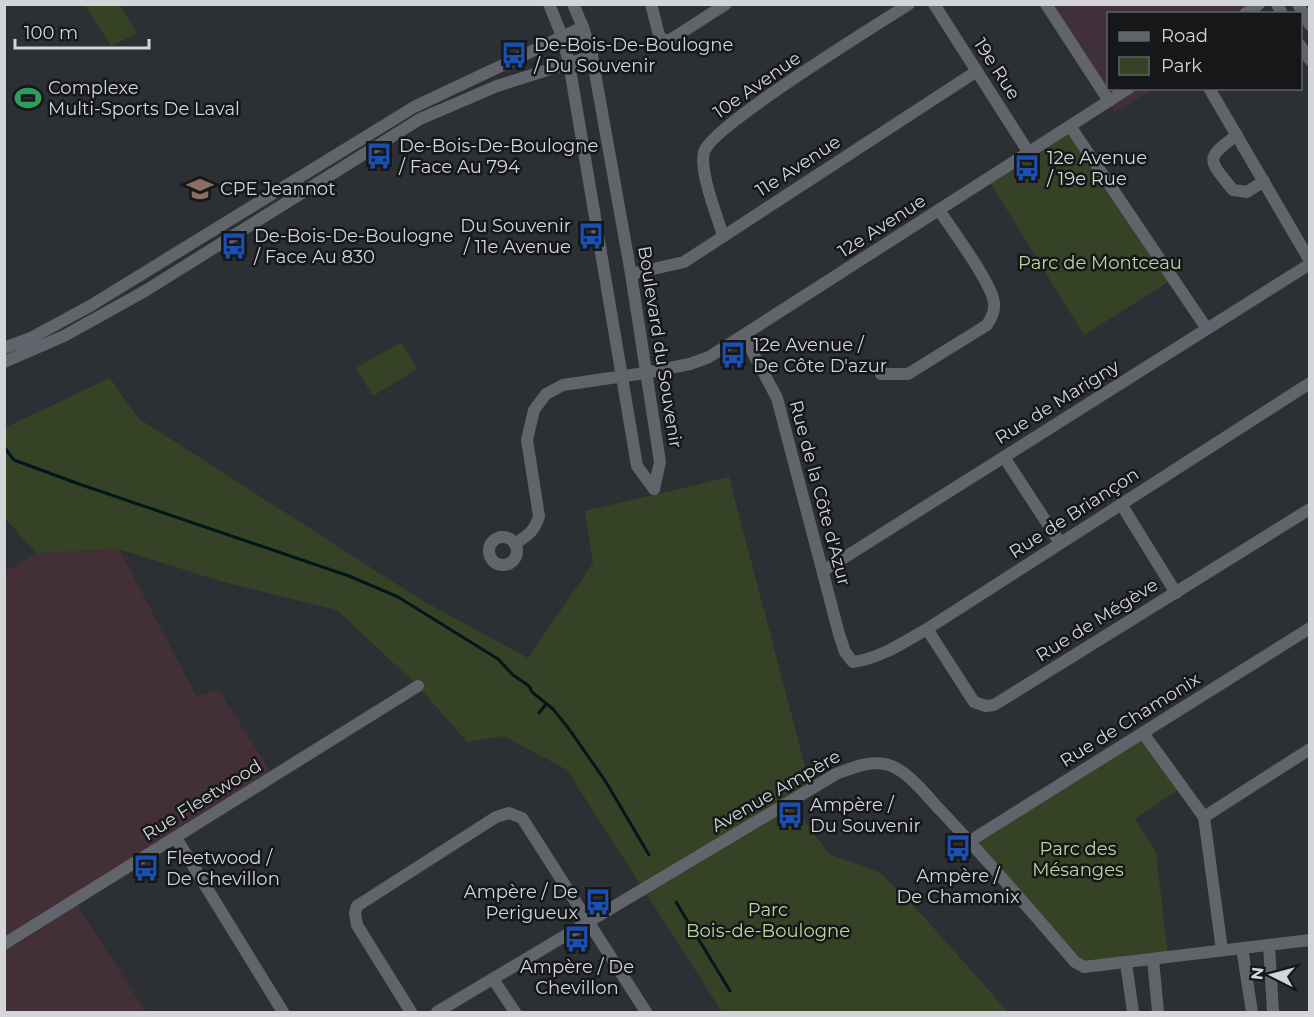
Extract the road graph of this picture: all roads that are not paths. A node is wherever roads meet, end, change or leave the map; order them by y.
1 (549, 4) edge
2 (573, 4) edge
3 (651, 4) edge
4 (726, 4) edge
5 (909, 4) edge
6 (934, 4) edge
7 (1046, 4) edge
8 (1298, 4) edge
9 (1310, 25) edge
10 (584, 27) junction
11 (562, 36) junction
12 (592, 57) junction
13 (569, 63) junction
14 (977, 71) junction
15 (1125, 90) edge
16 (1210, 90) edge
17 (1108, 101) junction
18 (1070, 126) junction
19 (1237, 135) junction
20 (1029, 153) junction
21 (1264, 181) junction
22 (939, 210) junction
23 (723, 236) junction
24 (1310, 263) edge
25 (631, 274) junction
26 (1207, 329) junction
27 (744, 336) junction
28 (4, 348) edge
29 (4, 362) edge
30 (645, 373) junction
31 (881, 374) dead end
32 (622, 377) junction
33 (1310, 383) edge
34 (1004, 457) junction
35 (1121, 504) junction
36 (1310, 508) edge
37 (1060, 543) junction
38 (515, 544) dead end
39 (823, 571) junction
40 (1176, 593) junction
41 (1310, 628) edge
42 (927, 629) junction
43 (853, 662) joint
44 (418, 686) dead end
45 (1143, 733) junction
46 (1310, 749) edge
47 (1204, 817) junction
48 (176, 838) junction
49 (970, 842) junction
50 (587, 920) junction
51 (1310, 940) edge
52 (4, 944) edge
53 (1269, 945) junction
54 (1242, 948) junction
55 (1222, 950) junction
56 (1153, 959) junction
57 (1126, 963) junction
58 (493, 979) junction
59 (284, 1012) edge
60 (411, 1012) edge
61 (437, 1012) edge
62 (515, 1012) edge
63 (646, 1012) edge
64 (1133, 1012) edge
65 (1158, 1012) edge
66 (1252, 1012) edge
67 (1273, 1012) edge

1 - 11 street, Boulevard du Souvenir
2 - 10 street, Boulevard du Souvenir
3 - 4 street
5 - 23 street, 10e Avenue
6 - 14 street, 19e Rue
7 - 17 street
8 - 9 street
10 - 11 street
10 - 12 street, Boulevard du Souvenir
11 - 13 street, Boulevard du Souvenir
11 - 28 street
12 - 13 street
12 - 25 street, Boulevard du Souvenir
13 - 29 street
13 - 32 street, Boulevard du Souvenir
14 - 20 street, 19e Rue
14 - 23 street, 11e Avenue
15 - 17 street, 12e Avenue
16 - 19 street
17 - 18 street, 12e Avenue
18 - 20 street, 12e Avenue
18 - 26 street
19 - 21 street
19 - 21 street
20 - 22 street, 12e Avenue
21 - 24 street
22 - 27 street, 12e Avenue
22 - 31 street
23 - 25 street, 11e Avenue
24 - 26 street, Rue de Marigny
25 - 30 street, Boulevard du Souvenir
26 - 34 street, Rue de Marigny
27 - 30 street, 12e Avenue
27 - 39 street, Rue de la Côte d'Azur
30 - 32 street, 12e Avenue
30 - 32 street, Boulevard du Souvenir
32 - 38 street, 12e Avenue
33 - 35 street, Rue de Briançon
34 - 37 street
34 - 39 street, Rue de Marigny
35 - 37 street, Rue de Briançon
35 - 40 street
36 - 40 street, Rue de Mégève
37 - 42 street, Rue de Briançon
39 - 43 street, Rue de la Côte d'Azur
40 - 42 street, Rue de Mégève
41 - 45 street, Rue de Chamonix
42 - 43 street, Rue de Briançon
44 - 48 street, Rue Fleetwood
45 - 47 street
45 - 49 street, Rue de Chamonix
46 - 47 street
47 - 55 street
48 - 52 street, Rue Fleetwood
48 - 59 street
49 - 50 street, Avenue Ampère
49 - 57 street, Avenue Ampère
50 - 58 street, Avenue Ampère
50 - 60 street
50 - 63 street
51 - 53 street, Avenue Ampère
53 - 54 street, Avenue Ampère
53 - 67 street
54 - 55 street, Avenue Ampère
54 - 66 street
55 - 56 street, Avenue Ampère
56 - 57 street, Avenue Ampère
56 - 65 street
57 - 64 street
58 - 61 street, Avenue Ampère
58 - 62 street

